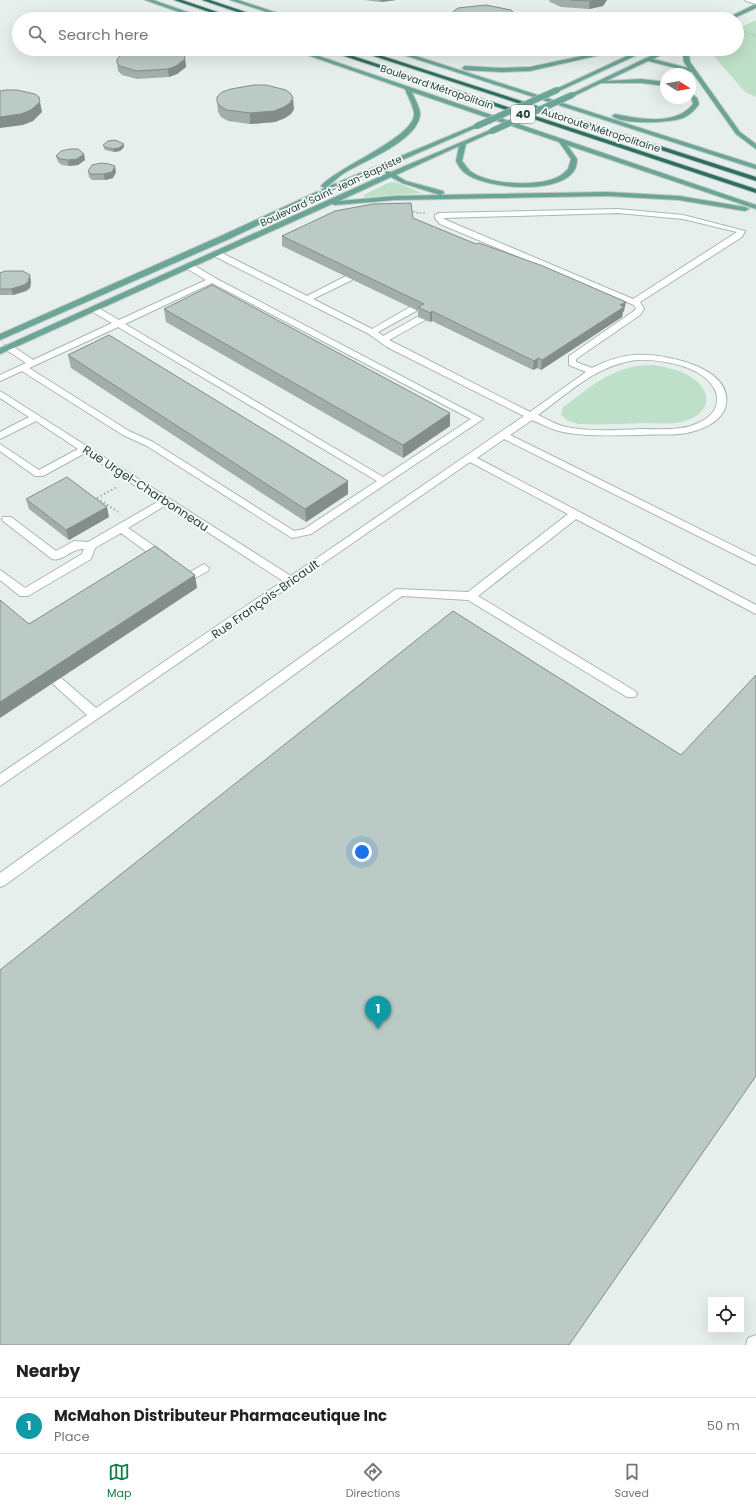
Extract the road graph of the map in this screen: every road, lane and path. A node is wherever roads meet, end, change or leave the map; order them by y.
1 (148, 0) edge
2 (177, 0) edge
3 (205, 0) edge
4 (233, 0) edge
5 (748, 0) edge
6 (756, 2) edge
7 (756, 6) edge
8 (183, 12) edge
9 (214, 12) edge
10 (242, 12) edge
11 (271, 12) edge
12 (743, 12) edge
13 (744, 31) edge
14 (756, 37) edge
15 (314, 56) edge
16 (347, 56) edge
17 (377, 56) edge
18 (409, 56) edge
19 (590, 56) edge
20 (630, 56) joint
21 (655, 56) edge
22 (686, 56) edge
23 (648, 59) junction
24 (446, 68) junction
25 (682, 68) edge
26 (691, 68) edge
27 (696, 75) edge
28 (598, 83) junction
29 (660, 83) edge
30 (408, 88) junction
31 (696, 104) edge
32 (572, 109) junction
33 (560, 139) junction
34 (463, 144) junction
35 (756, 147) edge
36 (381, 167) junction
37 (756, 167) edge
38 (390, 175) junction
39 (756, 179) edge
40 (756, 191) edge
41 (312, 196) junction
42 (453, 196) junction
43 (330, 203) junction
44 (756, 207) edge
45 (756, 211) edge
46 (217, 254) junction
47 (189, 266) junction
48 (349, 278) edge
49 (212, 280) junction
50 (307, 299) junction
51 (634, 302) junction
52 (94, 309) junction
53 (413, 309) edge
54 (422, 318) edge
55 (120, 323) junction
56 (372, 332) junction
57 (0, 337) edge
58 (383, 340) junction
59 (4, 349) edge
60 (32, 363) junction
61 (23, 368) junction
62 (593, 372) junction
63 (0, 378) edge
64 (0, 394) edge
65 (531, 416) junction
66 (36, 417) junction
67 (503, 435) junction
68 (0, 436) edge
69 (0, 447) edge
70 (86, 449) junction
71 (470, 458) junction
72 (383, 481) junction
73 (119, 486) dead end
74 (97, 498) junction
75 (93, 500) edge
76 (166, 501) junction
77 (118, 512) dead end
78 (575, 514) junction
79 (7, 519) dead end
80 (121, 528) junction
81 (90, 546) junction
82 (756, 561) edge
83 (204, 568) dead end
84 (0, 574) edge
85 (291, 581) junction
86 (470, 596) junction
87 (756, 610) edge
88 (57, 681) edge
89 (631, 694) dead end
90 (96, 715) junction
91 (0, 781) edge
92 (0, 881) edge

1 - 8 main road
2 - 9 highway
3 - 10 highway
4 - 11 main road
5 - 6 street
7 - 12 main road
13 - 14 path
15 - 30 main road, Boulevard Métropolitain
16 - 40 highway, Autoroute Métropolitaine / 40
17 - 39 highway, Autoroute Métropolitaine / 40
18 - 24 main road, Boulevard Métropolitain
19 - 24 main road
20 - 23 main road
20 - 36 main road, Boulevard Saint-Jean-Baptiste, bridge
21 - 23 main road, Boulevard Saint-Jean-Baptiste
22 - 26 main road
23 - 25 main road
23 - 28 main road, Boulevard Saint-Jean-Baptiste
24 - 32 main road, Boulevard Métropolitain
27 - 35 main road
28 - 29 main road
28 - 34 main road, Boulevard Saint-Jean-Baptiste, bridge
30 - 33 main road, Boulevard Métropolitain
30 - 41 main road
31 - 32 main road
32 - 37 main road, Boulevard Métropolitain
33 - 34 main road
33 - 44 main road, Boulevard Métropolitain
34 - 38 main road, Boulevard Saint-Jean-Baptiste
36 - 38 main road
36 - 41 main road, Boulevard Saint-Jean-Baptiste
38 - 42 main road
38 - 43 main road, Boulevard Saint-Jean-Baptiste
41 - 57 main road, Boulevard Saint-Jean-Baptiste
42 - 43 main road
42 - 45 main road
43 - 46 main road, Boulevard Saint-Jean-Baptiste
46 - 47 main road, Boulevard Saint-Jean-Baptiste
46 - 50 street
47 - 49 street
47 - 52 main road, Boulevard Saint-Jean-Baptiste
48 - 50 street
49 - 55 street
49 - 72 street
50 - 56 street
51 - 51 street
51 - 62 street
52 - 55 street
52 - 59 main road, Boulevard Saint-Jean-Baptiste
53 - 56 street
54 - 58 street
55 - 60 street
55 - 72 street
56 - 58 street
58 - 65 street
59 - 60 street
60 - 61 street
61 - 63 street
61 - 72 street
62 - 65 street, Rue François-Bricault
62 - 65 street, Rue François-Bricault
64 - 66 street, Rue Urgel-Charbonneau
65 - 67 street, Rue François-Bricault
66 - 68 street
66 - 70 street, Rue Urgel-Charbonneau
67 - 71 street, Rue François-Bricault
67 - 82 street
69 - 70 street
70 - 76 street, Rue Urgel-Charbonneau
71 - 78 street
71 - 85 street, Rue François-Bricault
73 - 74 path
74 - 75 path
74 - 77 path
76 - 80 street
76 - 85 street, Rue Urgel-Charbonneau
78 - 86 street
78 - 87 street
79 - 81 street
80 - 81 street
80 - 83 street
81 - 84 street
85 - 90 street, Rue François-Bricault
86 - 89 street
86 - 92 street
88 - 90 street
90 - 91 street, Rue François-Bricault

